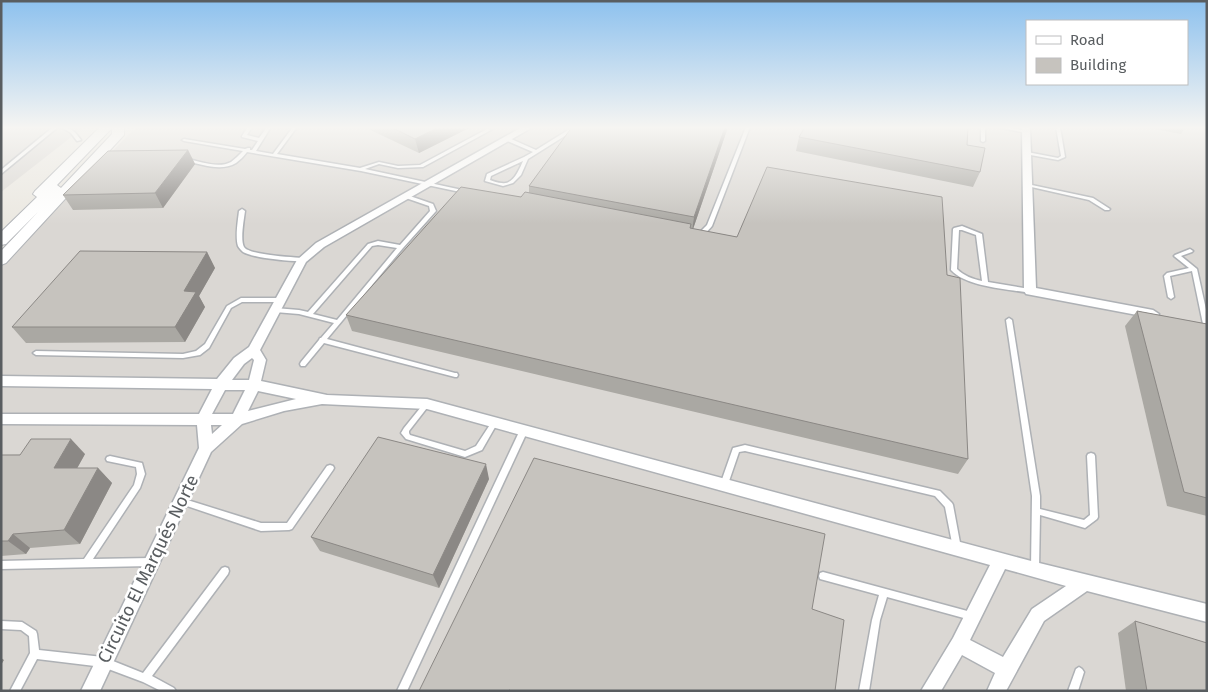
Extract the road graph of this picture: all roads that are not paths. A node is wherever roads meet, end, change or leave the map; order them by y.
1 (17, 159) edge
2 (64, 159) edge
3 (75, 159) edge
4 (84, 159) edge
5 (95, 159) edge
6 (182, 159) edge
7 (236, 159) edge
8 (303, 159) edge
9 (434, 159) edge
10 (471, 159) edge
11 (523, 159) edge
12 (526, 159) edge
13 (735, 159) edge
14 (1028, 159) edge
15 (361, 170) junction
16 (1, 173) edge
17 (428, 183) junction
18 (1029, 185) junction
19 (470, 193) edge
20 (404, 196) junction
21 (32, 202) junction
22 (1107, 209) dead end
23 (242, 211) dead end
24 (1, 232) edge
25 (692, 236) edge
26 (1, 241) edge
27 (401, 247) junction
28 (1190, 251) dead end
29 (1, 260) edge
30 (302, 260) junction
31 (1194, 269) junction
32 (985, 282) junction
33 (1030, 291) junction
34 (1171, 297) dead end
35 (281, 300) junction
36 (275, 310) junction
37 (309, 315) junction
38 (1168, 317) edge
39 (1009, 320) dead end
40 (337, 322) junction
41 (1203, 324) edge
42 (322, 340) junction
43 (254, 350) junction
44 (36, 353) dead end
45 (303, 364) dead end
46 (455, 376) dead end
47 (1, 381) edge
48 (222, 383) junction
49 (254, 385) junction
50 (327, 400) junction
51 (427, 404) junction
52 (1, 419) edge
53 (203, 419) junction
54 (237, 420) junction
55 (495, 422) junction
56 (524, 430) junction
57 (206, 448) junction
58 (1091, 456) dead end
59 (110, 459) dead end
60 (330, 468) dead end
61 (724, 485) junction
62 (181, 501) junction
63 (1036, 511) junction
64 (957, 548) junction
65 (1001, 560) junction
66 (151, 562) junction
67 (86, 563) junction
68 (1, 565) edge
69 (1035, 570) junction
70 (226, 571) dead end
71 (823, 576) dead end
72 (1086, 582) junction
73 (884, 592) junction
74 (1207, 613) edge
75 (972, 617) junction
76 (1, 625) edge
77 (959, 644) junction
78 (34, 654) junction
79 (103, 662) junction
80 (1006, 669) junction
81 (1079, 672) dead end
82 (145, 678) junction
83 (15, 691) edge
84 (90, 691) edge
85 (171, 691) edge
86 (402, 691) edge
87 (864, 691) edge
88 (930, 691) edge
89 (996, 691) edge
90 (1073, 691) edge

1 - 16 lane
2 - 21 main road
3 - 21 main road
4 - 26 main road
5 - 29 main road
6 - 7 lane
8 - 15 lane
9 - 15 lane
10 - 17 street
11 - 12 lane
13 - 25 lane
14 - 18 street
15 - 17 lane
17 - 19 lane
17 - 20 street
18 - 22 lane
18 - 33 street
20 - 27 lane
20 - 30 street
21 - 24 main road
23 - 30 lane
27 - 37 lane
27 - 40 lane
28 - 31 lane
30 - 35 street
31 - 34 lane
31 - 41 lane
32 - 32 lane
32 - 33 lane
33 - 38 street
35 - 36 street
35 - 44 lane
36 - 37 lane
36 - 43 street
37 - 40 lane
39 - 63 lane
40 - 42 lane
42 - 45 lane
42 - 46 lane
43 - 48 street
43 - 49 street, Circuito El Marqués Norte
47 - 48 street
48 - 49 street
48 - 53 street
49 - 50 street
49 - 54 street, Circuito El Marqués Norte
50 - 51 street
50 - 54 street
51 - 55 street
51 - 55 lane
52 - 53 street
53 - 54 street
53 - 57 street
54 - 57 street, Circuito El Marqués Norte
55 - 56 street
56 - 61 street
56 - 86 lane
57 - 62 street, Circuito El Marqués Norte
58 - 63 lane
59 - 67 lane
60 - 62 lane
61 - 64 street
61 - 64 lane
62 - 66 street, Circuito El Marqués Norte
63 - 69 lane
64 - 65 street
65 - 69 street
65 - 75 street
66 - 67 lane
66 - 79 street, Circuito El Marqués Norte
67 - 68 lane
69 - 72 street
70 - 82 lane
71 - 73 lane
72 - 74 street
72 - 80 street
73 - 75 lane
73 - 87 lane
75 - 77 street
76 - 78 lane
77 - 80 street
77 - 88 street
78 - 79 lane
78 - 83 lane
79 - 82 lane
79 - 84 street, Circuito El Marqués Norte
80 - 89 street
81 - 90 lane
82 - 85 lane

